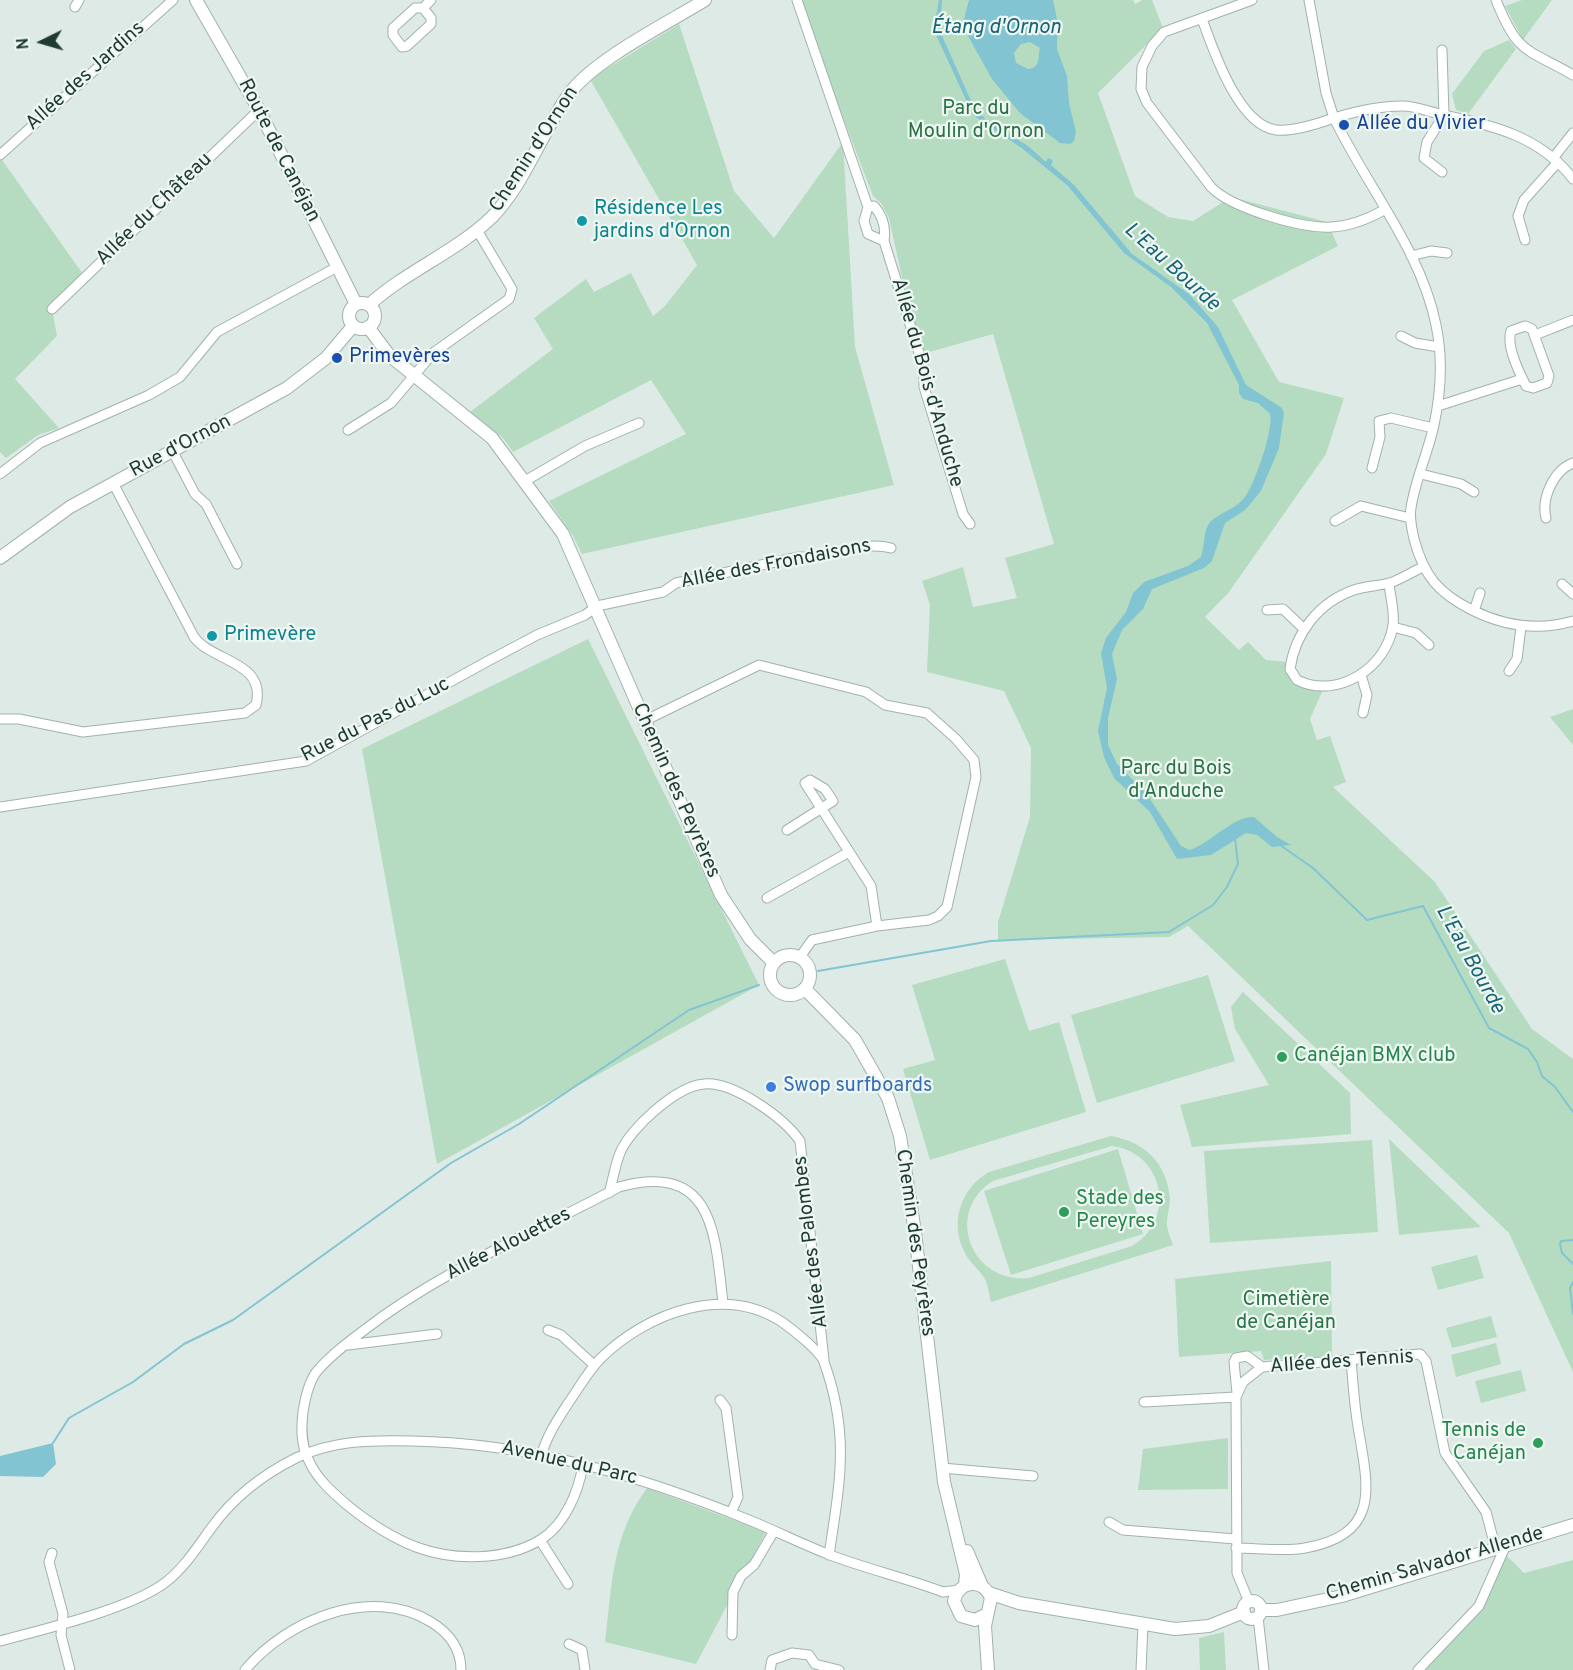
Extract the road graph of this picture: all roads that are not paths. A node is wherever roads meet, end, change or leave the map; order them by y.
1 (173, 0) edge
2 (196, 0) edge
3 (431, 0) edge
4 (705, 0) edge
5 (797, 0) edge
6 (1252, 0) edge
7 (1310, 0) edge
8 (1496, 0) edge
9 (1227, 4) edge
10 (423, 8) junction
11 (1202, 19) junction
12 (1442, 50) dead end
13 (1573, 75) edge
14 (259, 110) junction
15 (1444, 115) junction
16 (1334, 118) junction
17 (1573, 133) edge
18 (0, 154) edge
19 (1556, 159) junction
20 (1442, 172) dead end
21 (1573, 179) edge
22 (868, 207) junction
23 (1384, 210) junction
24 (477, 230) junction
25 (1526, 240) dead end
26 (884, 241) junction
27 (1447, 253) dead end
28 (1411, 256) junction
29 (337, 267) junction
30 (356, 304) junction
31 (369, 305) junction
32 (51, 309) dead end
33 (1573, 320) edge
34 (353, 326) junction
35 (368, 327) junction
36 (1535, 335) junction
37 (1401, 336) dead end
38 (1439, 347) junction
39 (413, 376) junction
40 (1522, 379) junction
41 (1438, 406) junction
42 (639, 423) dead end
43 (1433, 428) junction
44 (348, 430) dead end
45 (173, 452) junction
46 (1573, 463) edge
47 (1372, 468) dead end
48 (0, 474) edge
49 (1421, 474) junction
50 (525, 481) junction
51 (113, 483) junction
52 (1474, 492) dead end
53 (1410, 518) junction
54 (1546, 518) dead end
55 (1335, 521) dead end
56 (970, 524) dead end
57 (891, 548) dead end
58 (0, 558) edge
59 (237, 564) dead end
60 (1423, 567) junction
61 (1389, 583) junction
62 (1562, 584) dead end
63 (1480, 593) dead end
64 (1573, 594) edge
65 (593, 609) junction
66 (1267, 610) dead end
67 (1474, 611) junction
68 (1573, 621) edge
69 (1393, 627) junction
70 (1521, 627) junction
71 (1304, 629) junction
72 (1429, 645) dead end
73 (1509, 671) dead end
74 (1361, 675) junction
75 (1364, 712) dead end
76 (0, 718) edge
77 (644, 721) junction
78 (0, 807) edge
79 (787, 830) dead end
80 (849, 852) junction
81 (767, 898) dead end
82 (877, 926) junction
83 (800, 957) junction
84 (774, 963) junction
85 (805, 989) junction
86 (609, 1193) junction
87 (723, 1303) junction
88 (548, 1330) dead end
89 (437, 1334) dead end
90 (345, 1345) junction
91 (824, 1360) junction
92 (1351, 1361) junction
93 (594, 1365) junction
94 (1262, 1367) junction
95 (1237, 1395) junction
96 (720, 1400) dead end
97 (1144, 1402) dead end
98 (306, 1454) junction
99 (542, 1454) junction
100 (583, 1464) junction
101 (942, 1468) junction
102 (1033, 1476) dead end
103 (731, 1513) junction
104 (1109, 1522) dead end
105 (955, 1525) junction
106 (1573, 1525) edge
107 (774, 1531) junction
108 (540, 1540) junction
109 (1236, 1544) junction
110 (1501, 1549) junction
111 (52, 1553) dead end
112 (829, 1555) junction
113 (568, 1584) dead end
114 (962, 1588) junction
115 (986, 1590) junction
116 (943, 1592) junction
117 (1019, 1603) junction
118 (955, 1606) junction
119 (1246, 1607) junction
120 (988, 1612) junction
121 (1260, 1614) junction
122 (971, 1620) junction
123 (62, 1624) junction
124 (1143, 1624) junction
125 (732, 1635) dead end
126 (0, 1641) edge
127 (569, 1644) dead end
128 (987, 1664) edge
129 (812, 1667) edge
130 (70, 1670) edge
131 (245, 1670) edge
132 (461, 1670) edge
133 (585, 1670) edge
134 (770, 1670) edge
135 (839, 1670) edge
136 (1141, 1670) edge
137 (1264, 1670) edge
138 (1418, 1670) edge

1 - 18 street, Allée des Jardins
2 - 14 street, Route de Canéjan
3 - 10 street
4 - 24 street, Chemin d'Ornon
5 - 22 street
6 - 9 street
7 - 16 street
8 - 13 street
9 - 11 street
10 - 10 street
11 - 16 street
11 - 23 street
12 - 15 street
14 - 29 street, Route de Canéjan
14 - 32 street, Allée du Château
15 - 16 street
15 - 19 street
15 - 20 street
16 - 23 street
17 - 19 street
19 - 21 street
19 - 25 street
22 - 26 street, Allée du Bois d'Anduche
22 - 26 street
23 - 28 street
24 - 31 street, Chemin d'Ornon
24 - 39 street
26 - 56 street, Allée du Bois d'Anduche
27 - 28 street
28 - 38 street
29 - 30 street, Route de Canéjan
29 - 48 street
30 - 31 street
30 - 34 street
31 - 35 street
33 - 36 street
34 - 35 street
34 - 45 street, Rue d'Ornon
35 - 39 street
36 - 40 street
36 - 40 street
37 - 38 street
38 - 41 street
39 - 44 street
39 - 50 street
40 - 41 street
41 - 43 street
42 - 50 street
43 - 47 street
43 - 49 street
45 - 51 street, Rue d'Ornon
45 - 59 street
46 - 54 street
49 - 52 street
49 - 53 street
50 - 65 street
51 - 58 street, Rue d'Ornon
51 - 76 street
53 - 55 street
53 - 60 street
57 - 65 street, Allée des Frondaisons
60 - 61 street
60 - 67 street
61 - 69 street
61 - 71 street
62 - 64 street
63 - 67 street
65 - 77 street, Chemin des Peyrères
65 - 78 street, Rue du Pas du Luc
66 - 71 street
67 - 70 street
68 - 70 street
69 - 72 street
69 - 74 street
70 - 73 street
71 - 74 street
74 - 75 street
77 - 82 street
77 - 84 street, Chemin des Peyrères
79 - 80 street
80 - 81 street
80 - 82 street
82 - 83 street
83 - 84 street
83 - 85 street
84 - 85 street
85 - 101 street, Chemin des Peyrères
86 - 87 street, Allée Alouettes
86 - 90 street, Allée Alouettes
86 - 91 street, Allée des Palombes
87 - 91 street
87 - 93 street
88 - 93 street
89 - 90 street
90 - 98 street, Allée Alouettes
91 - 112 street, Allée des Palombes
92 - 94 street, Allée des Tennis
92 - 109 street
92 - 110 street, Allée des Tennis
93 - 99 street
94 - 95 street, Allée des Tennis
94 - 95 street
95 - 97 street
95 - 109 street
96 - 103 street
98 - 99 street, Avenue du Parc
98 - 108 street
98 - 123 street, Avenue du Parc
99 - 100 street, Avenue du Parc
100 - 103 street, Avenue du Parc
100 - 108 street
101 - 102 street
101 - 105 street, Chemin des Peyrères
103 - 107 street, Avenue du Parc
104 - 109 street
105 - 114 street, Chemin des Peyrères
105 - 115 street, Chemin des Peyrères
106 - 110 street, Chemin Salvador Allende
107 - 112 street, Avenue du Parc
107 - 125 street
108 - 113 street
109 - 119 street
110 - 121 street, Chemin Salvador Allende
110 - 138 street
111 - 123 street
112 - 116 street, Avenue du Parc
114 - 115 street
114 - 116 street, Avenue du Parc
114 - 118 street
115 - 117 street
115 - 120 street
116 - 118 street
117 - 120 street
117 - 124 street
118 - 122 street
119 - 121 street
119 - 124 street
120 - 122 street
120 - 128 street
121 - 137 street
122 - 128 street
123 - 126 street, Avenue du Parc
123 - 130 street
124 - 136 street
127 - 133 street
129 - 134 street
129 - 135 street
131 - 132 street

